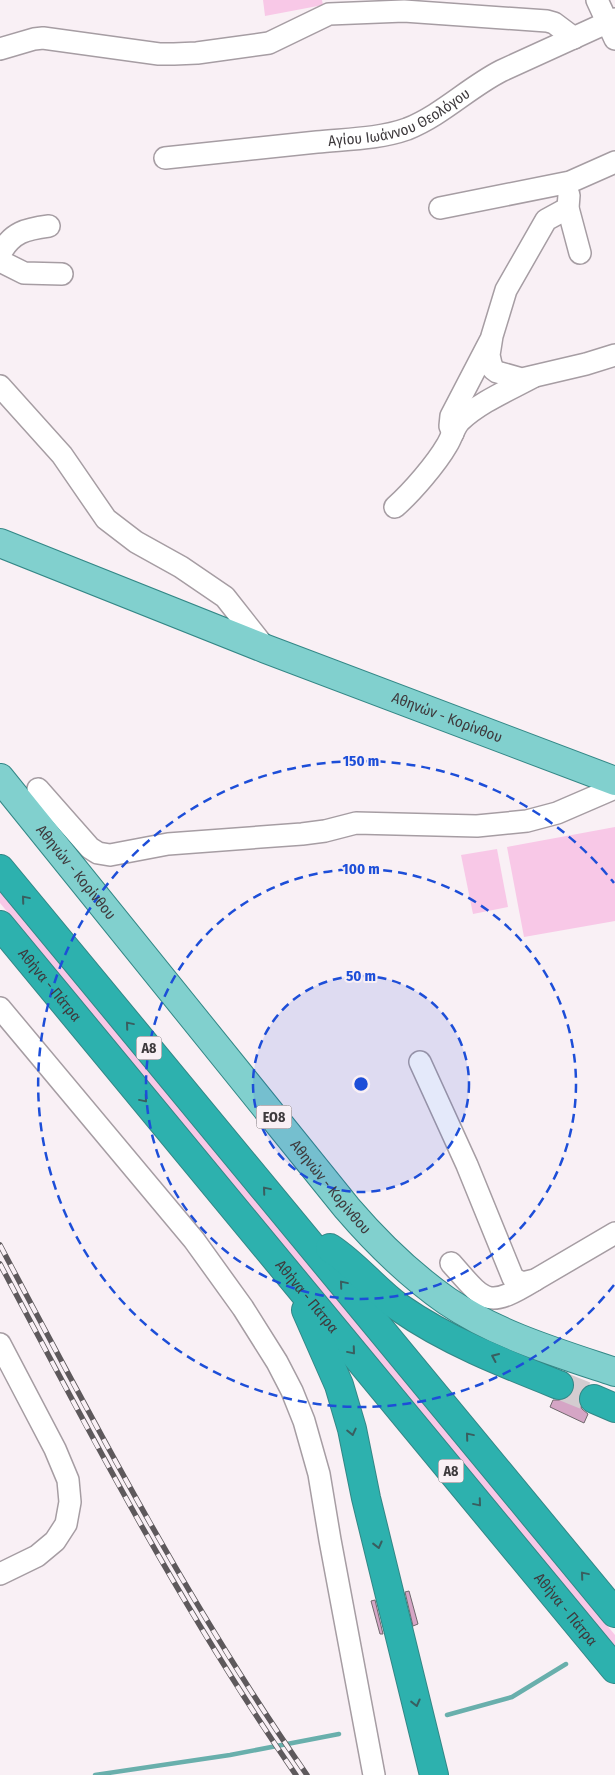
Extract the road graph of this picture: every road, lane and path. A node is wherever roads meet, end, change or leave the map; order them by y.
1 (596, 0) edge
2 (328, 7) edge
3 (464, 8) edge
4 (612, 27) edge
5 (574, 38) junction
6 (0, 49) edge
7 (165, 158) dead end
8 (615, 162) edge
9 (570, 182) junction
10 (440, 208) dead end
11 (568, 208) junction
12 (49, 226) dead end
13 (580, 253) dead end
14 (0, 254) edge
15 (0, 261) edge
16 (62, 274) dead end
17 (492, 336) junction
18 (615, 354) edge
19 (533, 377) junction
20 (0, 386) edge
21 (453, 434) junction
22 (395, 507) dead end
23 (0, 543) edge
24 (266, 649) junction
25 (0, 778) edge
26 (615, 781) edge
27 (615, 788) edge
28 (38, 789) dead end
29 (0, 869) edge
30 (0, 925) edge
31 (0, 1008) edge
32 (420, 1062) dead end
33 (297, 1228) junction
34 (615, 1234) edge
35 (451, 1264) dead end
36 (288, 1273) junction
37 (535, 1280) junction
38 (0, 1344) edge
39 (615, 1372) edge
40 (559, 1385) tunnel mouth
41 (0, 1574) edge
42 (615, 1612) edge
43 (615, 1669) edge
44 (374, 1775) edge
45 (434, 1775) edge

1 - 4 street
2 - 3 street
2 - 6 street
3 - 5 street
4 - 5 street, Αγίου Ιωάννου Θεολόγου
5 - 7 street, Αγίου Ιωάννου Θεολόγου
8 - 9 street
9 - 10 street
9 - 11 street
11 - 13 street
11 - 17 street
12 - 14 street
15 - 16 street
17 - 19 street
17 - 21 street
18 - 19 street
19 - 21 street
20 - 24 street
21 - 22 street
23 - 24 main road, Αθηνών - Κορίνθου
24 - 26 main road, Αθηνών - Κορίνθου
25 - 39 main road, Αθηνών - Κορίνθου / ΕΟ8
27 - 28 street
33 -> 29 highway, Α8
30 -> 36 highway, Αθήνα - Πάτρα / Α8
31 - 44 street
32 - 37 street
40 -> 33 highway
42 -> 33 highway, Α8
34 - 37 street
35 - 37 street
36 -> 43 highway, Αθήνα - Πάτρα / Α8
36 -> 45 highway
38 - 41 street

